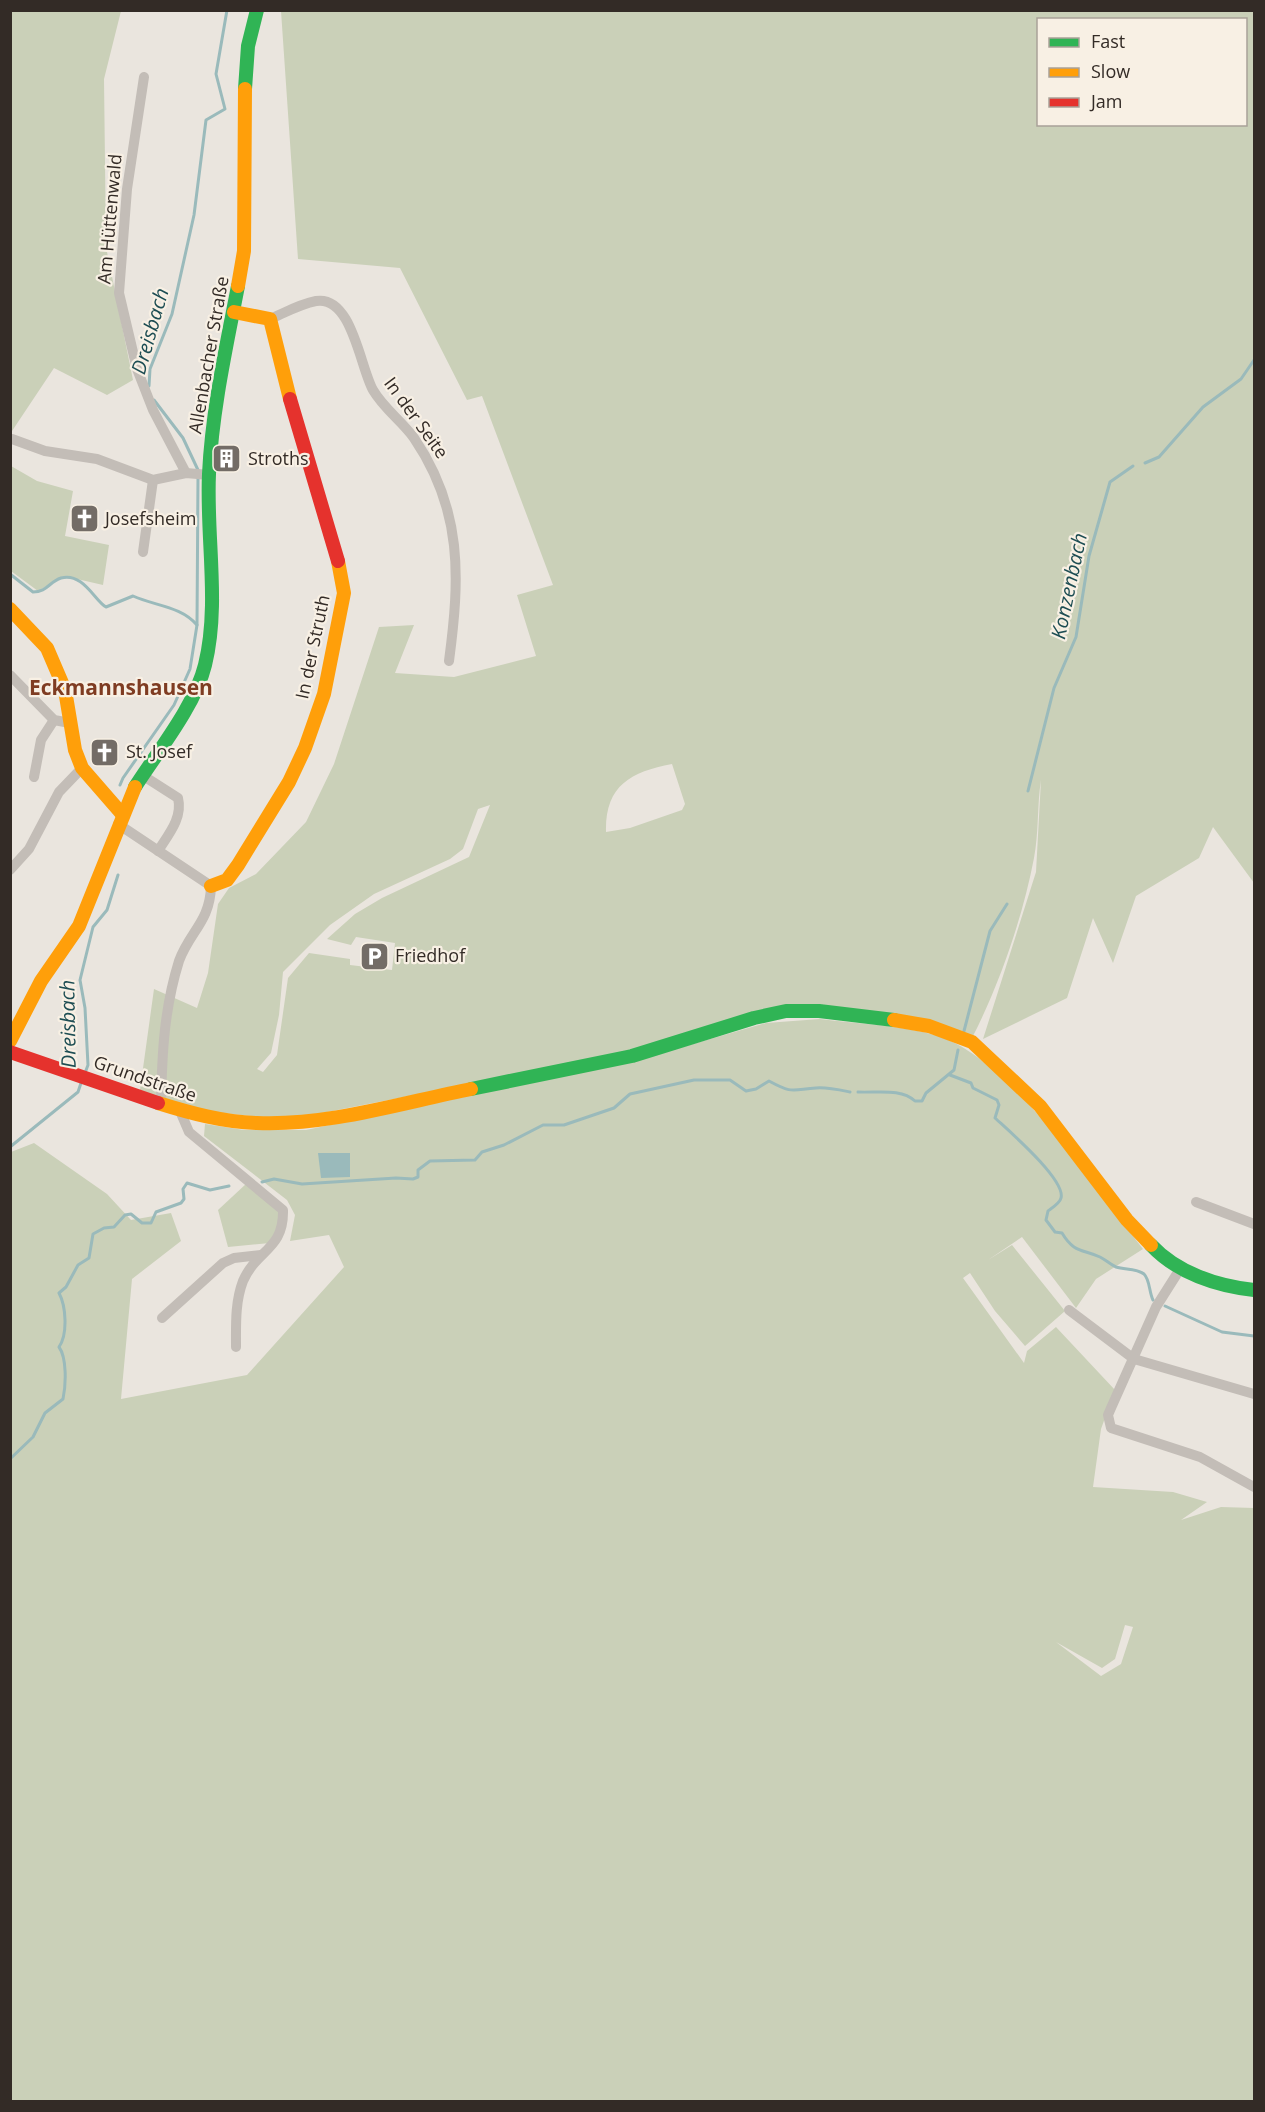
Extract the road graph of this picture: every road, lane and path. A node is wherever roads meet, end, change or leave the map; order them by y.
1 (252, 10) edge
2 (257, 10) edge
3 (144, 76) dead end
4 (244, 95) junction
5 (234, 312) junction
6 (270, 319) junction
7 (12, 439) edge
8 (198, 474) junction
9 (153, 480) junction
10 (143, 552) dead end
11 (10, 609) edge
12 (449, 661) dead end
13 (10, 675) edge
14 (54, 720) junction
15 (70, 723) junction
16 (82, 768) junction
17 (142, 775) junction
18 (34, 777) dead end
19 (120, 819) junction
20 (158, 851) junction
21 (10, 870) edge
22 (212, 886) junction
23 (10, 1041) edge
24 (10, 1052) edge
25 (161, 1104) junction
26 (180, 1111) junction
27 (1196, 1202) dead end
28 (1254, 1224) edge
29 (261, 1255) junction
30 (1180, 1269) junction
31 (1254, 1290) edge
32 (1069, 1310) dead end
33 (162, 1318) dead end
34 (236, 1347) dead end
35 (1134, 1359) junction
36 (1254, 1394) edge
37 (1254, 1487) edge

1 - 4 main road, Allenbacher Straße
2 - 4 main road, Allenbacher Straße
3 - 8 street, Am Hüttenwald
4 - 5 main road, Allenbacher Straße
5 - 6 main road
5 - 8 main road, Allenbacher Straße
6 - 12 street, In der Seite
6 - 22 main road, In der Struth
7 - 9 street
8 - 9 street
8 - 17 main road, Allenbacher Straße
9 - 10 street
11 - 15 main road
13 - 14 street
14 - 15 street
14 - 18 street
15 - 16 main road
16 - 19 main road
16 - 21 street
17 - 19 main road, Allenbacher Straße
17 - 20 street
19 - 20 street
19 - 23 main road, Allenbacher Straße
20 - 22 street
22 - 25 street
24 - 25 main road, Grundstraße
25 - 26 main road, Grundstraße
26 - 29 street
26 - 30 main road, Grundstraße
27 - 28 street
29 - 33 street
29 - 34 street
30 - 31 main road, Grundstraße
30 - 35 street
32 - 35 street
35 - 36 street
35 - 37 street

